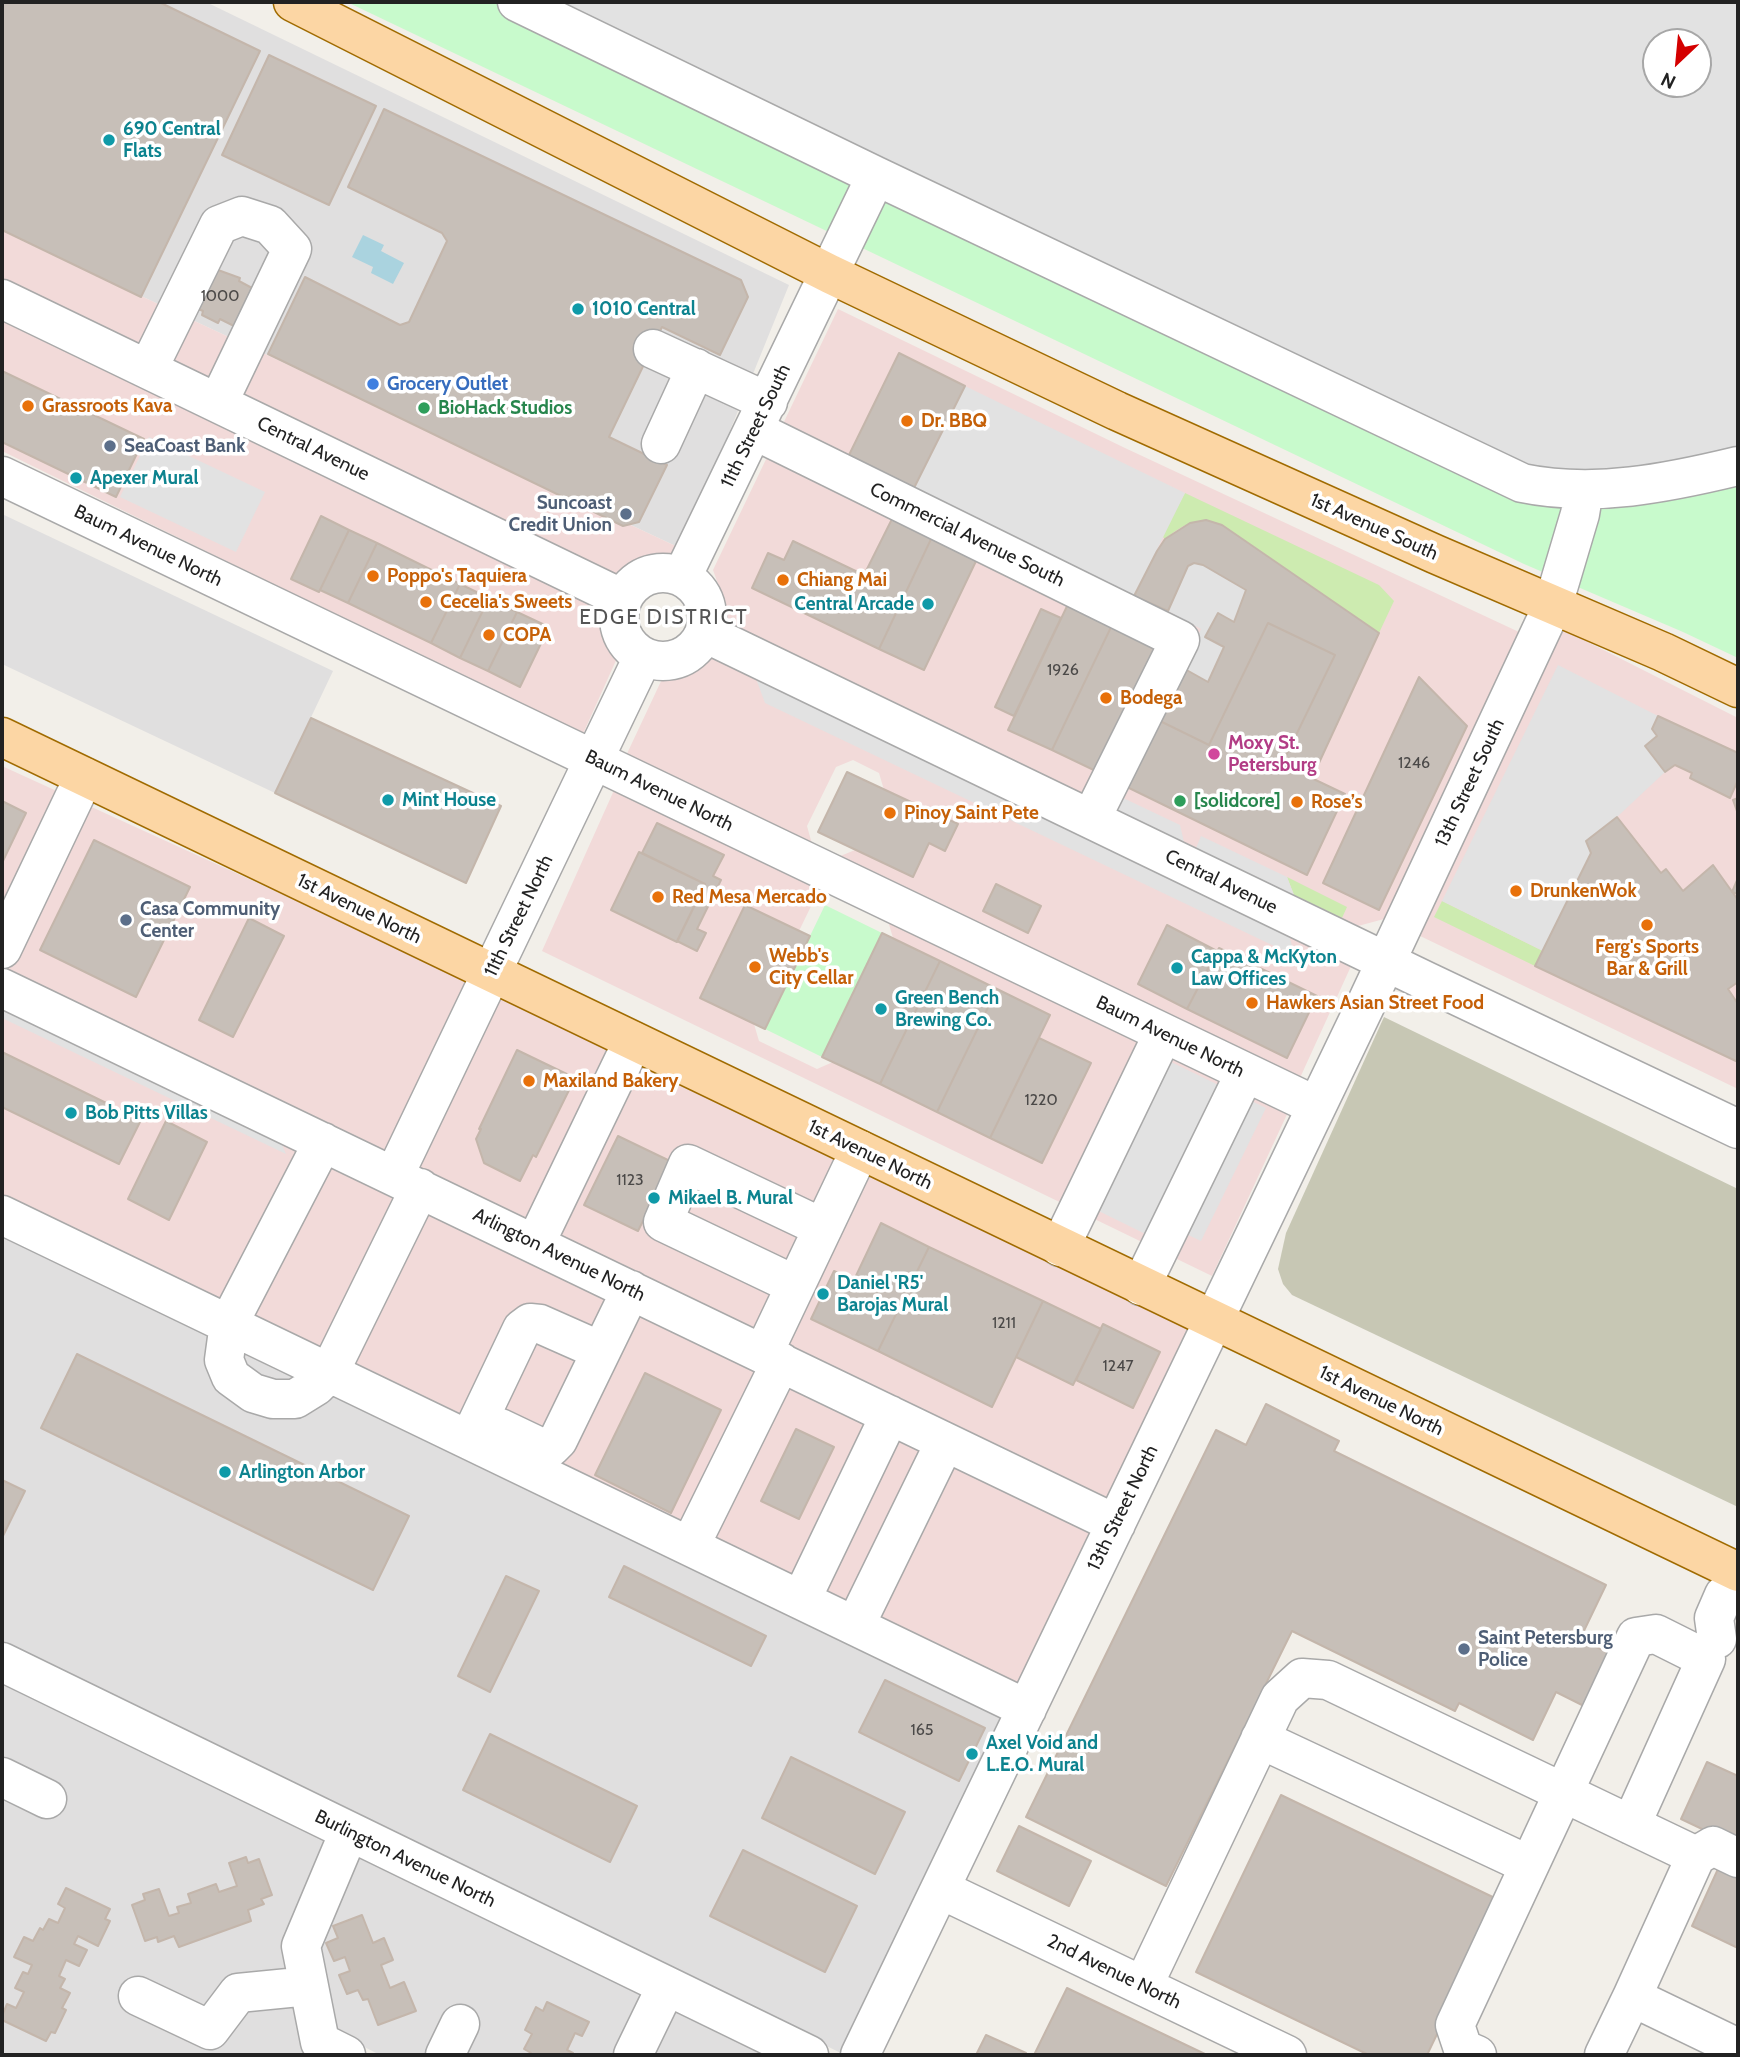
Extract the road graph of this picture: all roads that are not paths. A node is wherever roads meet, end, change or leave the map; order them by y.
1 (293, 2) edge
2 (517, 2) edge
3 (876, 176) junction
4 (830, 274) junction
5 (2, 299) edge
6 (653, 349) dead end
7 (696, 368) junction
8 (148, 369) junction
9 (218, 403) junction
10 (761, 416) junction
11 (661, 444) dead end
12 (1738, 466) edge
13 (2, 476) edge
14 (1584, 490) junction
15 (682, 577) junction
16 (623, 599) junction
17 (1553, 605) junction
18 (705, 633) junction
19 (643, 657) junction
20 (1738, 688) edge
21 (2, 737) edge
22 (594, 760) junction
23 (84, 777) junction
24 (1091, 819) junction
25 (2, 949) edge
26 (1386, 961) junction
27 (492, 973) junction
28 (2, 988) edge
29 (1163, 1034) junction
30 (633, 1041) junction
31 (1245, 1073) junction
32 (1316, 1106) junction
33 (1738, 1129) edge
34 (323, 1142) junction
35 (860, 1150) junction
36 (407, 1182) junction
37 (3, 1219) edge
38 (823, 1228) junction
39 (536, 1244) junction
40 (1060, 1247) junction
41 (795, 1285) junction
42 (1141, 1286) junction
43 (631, 1290) junction
44 (1214, 1321) junction
45 (229, 1323) junction
46 (601, 1351) junction
47 (772, 1358) junction
48 (329, 1373) junction
49 (890, 1415) junction
50 (474, 1429) junction
51 (945, 1442) junction
52 (1116, 1524) junction
53 (690, 1546) junction
54 (1738, 1572) edge
55 (1738, 1589) edge
56 (801, 1600) junction
57 (855, 1626) junction
58 (1720, 1638) edge
59 (2, 1662) edge
60 (1027, 1709) junction
61 (1260, 1739) junction
62 (2, 1777) edge
63 (1563, 1792) junction
64 (47, 1799) dead end
65 (1631, 1825) junction
66 (349, 1832) junction
67 (1696, 1856) junction
68 (1738, 1858) edge
69 (1529, 1865) junction
70 (940, 1889) junction
71 (309, 1986) junction
72 (1143, 1986) junction
73 (666, 1987) junction
74 (138, 1996) dead end
75 (1632, 1997) junction
76 (1738, 2048) edge
77 (346, 2055) edge
78 (633, 2055) edge
79 (808, 2055) edge
80 (860, 2055) edge
81 (1287, 2055) edge
82 (1477, 2055) edge
83 (1604, 2055) edge

1 - 4 main road, 1st Avenue South
2 - 3 street
3 - 4 street, 11th Street South
3 - 14 street
4 - 10 street, 11th Street South
4 - 17 main road, 1st Avenue South
5 - 8 street, Central Avenue
6 - 7 street, Commercial Avenue South
7 - 10 street, Commercial Avenue South
7 - 11 street
8 - 9 street, Central Avenue
8 - 9 street
9 - 16 street, Central Avenue
10 - 15 street, 11th Street South
10 - 24 street, Commercial Avenue South
12 - 14 street
13 - 22 street, Baum Avenue North
14 - 17 street, 13th Street South
15 - 16 street
15 - 18 street
16 - 19 street
17 - 20 main road, 1st Avenue South
17 - 26 street, 13th Street South
18 - 19 street
18 - 24 street, Central Avenue
19 - 22 street, 11th Street North
21 - 23 main road, 1st Avenue North
22 - 27 street, 11th Street North
22 - 29 street, Baum Avenue North
23 - 25 street
23 - 27 main road, 1st Avenue North
24 - 26 street, Central Avenue
26 - 32 street, 13th Street North
26 - 33 street, Central Avenue
27 - 30 main road, 1st Avenue North
27 - 36 street, 11th Street North
28 - 34 street, Arlington Avenue North
29 - 31 street, Baum Avenue North
29 - 40 street
30 - 35 main road, 1st Avenue North
30 - 39 street
31 - 32 street, Baum Avenue North
31 - 42 street
32 - 44 street, 13th Street North
34 - 36 street, Arlington Avenue North
34 - 45 street
35 - 38 street
35 - 40 main road, 1st Avenue North
36 - 39 street, Arlington Avenue North
36 - 48 street, 11th Street North
37 - 45 street
38 - 41 street
38 - 41 street
39 - 43 street, Arlington Avenue North
40 - 42 main road, 1st Avenue North
41 - 47 street
42 - 44 main road, 1st Avenue North
43 - 46 street
43 - 47 street, Arlington Avenue North
44 - 52 street, 13th Street North
44 - 54 main road, 1st Avenue North
45 - 48 street
45 - 48 street
46 - 50 street
46 - 50 street
47 - 49 street, Arlington Avenue North
47 - 53 street
48 - 50 street
49 - 51 street, Arlington Avenue North
49 - 56 street
50 - 53 street
51 - 52 street, Arlington Avenue North
51 - 57 street
52 - 60 street, 13th Street North
53 - 56 street
55 - 58 street
56 - 57 street
57 - 60 street
58 - 63 street
58 - 65 street
59 - 66 street, Burlington Avenue North
60 - 70 street, 13th Street North
61 - 63 street
61 - 69 street
61 - 72 street
62 - 64 street
63 - 65 street
63 - 69 street
65 - 67 street
66 - 71 street
66 - 73 street, Burlington Avenue North
67 - 68 street
67 - 75 street
69 - 82 street
70 - 72 street, 2nd Avenue North
70 - 80 street, 13th Street North
71 - 74 street
71 - 77 street
72 - 81 street, 2nd Avenue North
73 - 78 street
73 - 79 street, Burlington Avenue North
75 - 76 street
75 - 83 street

